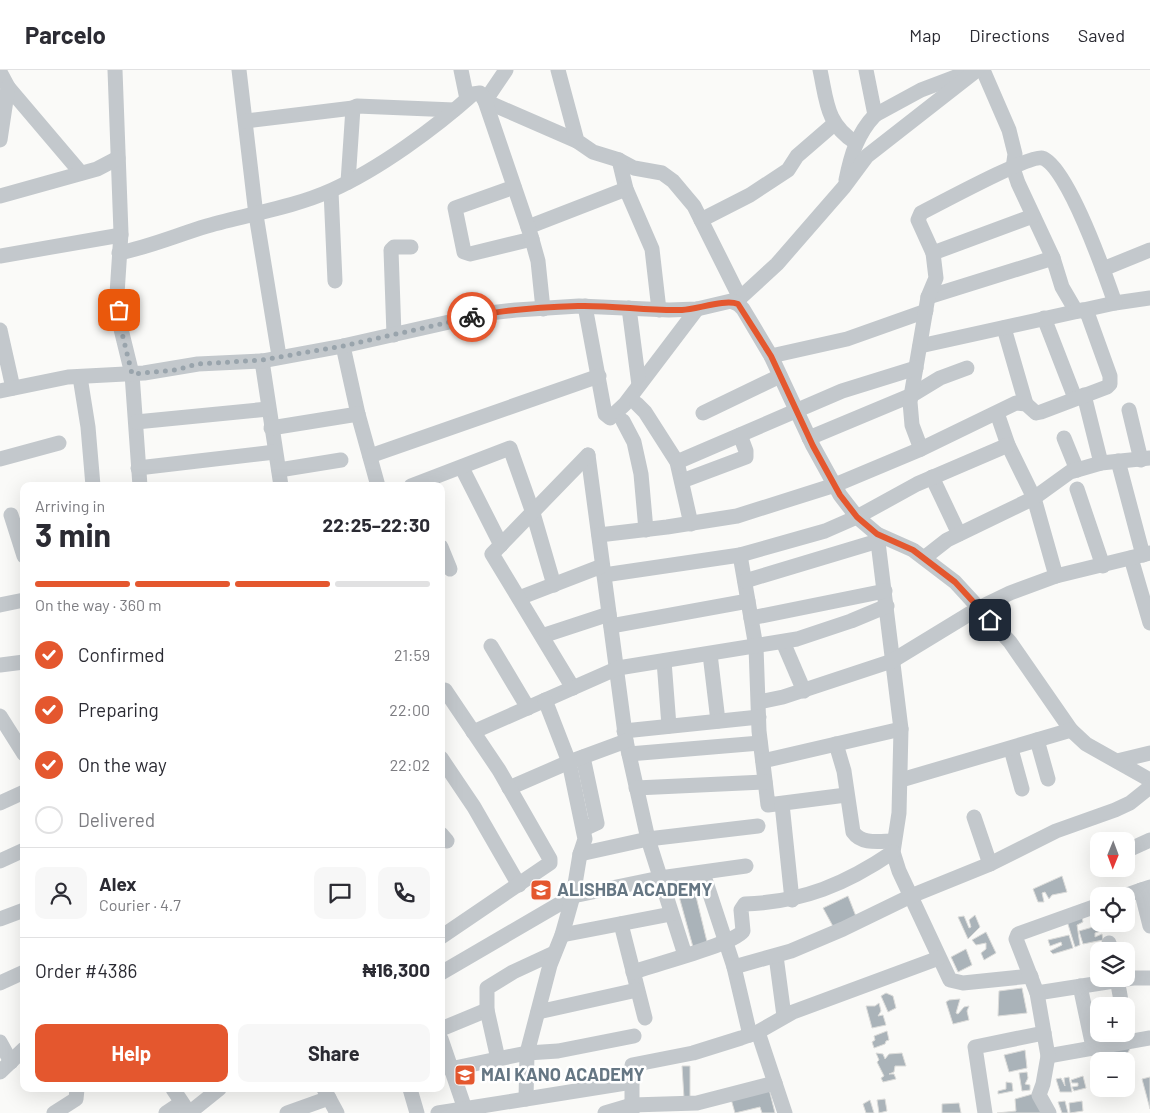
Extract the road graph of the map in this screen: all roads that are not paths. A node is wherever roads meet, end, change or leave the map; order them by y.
1 (115, 70) edge
2 (239, 70) edge
3 (461, 70) edge
4 (506, 70) edge
5 (558, 70) edge
6 (820, 70) edge
7 (866, 70) edge
8 (973, 70) edge
9 (978, 70) edge
10 (983, 70) edge
11 (0, 72) edge
12 (8, 87) junction
13 (467, 99) junction
14 (485, 101) junction
15 (353, 108) junction
16 (454, 110) junction
17 (875, 115) junction
18 (246, 121) junction
19 (834, 124) junction
20 (0, 140) edge
21 (577, 141) junction
22 (856, 143) junction
23 (118, 158) junction
24 (619, 160) junction
25 (1013, 168) junction
26 (81, 173) junction
27 (348, 182) junction
28 (514, 187) junction
29 (844, 187) junction
30 (626, 189) junction
31 (331, 191) junction
32 (0, 196) edge
33 (256, 215) junction
34 (1032, 216) junction
35 (701, 220) junction
36 (530, 233) junction
37 (121, 235) junction
38 (411, 247) dead end
39 (1150, 250) edge
40 (119, 253) junction
41 (933, 253) junction
42 (0, 256) edge
43 (1053, 258) junction
44 (1103, 269) junction
45 (335, 281) dead end
46 (1150, 298) edge
47 (739, 301) junction
48 (1115, 303) junction
49 (927, 304) junction
50 (585, 306) junction
51 (629, 308) junction
52 (543, 309) junction
53 (658, 310) junction
54 (697, 310) junction
55 (1076, 311) junction
56 (1044, 318) junction
57 (1004, 328) junction
58 (0, 330) edge
59 (394, 335) junction
60 (343, 346) junction
61 (920, 346) junction
62 (279, 356) junction
63 (771, 356) junction
64 (262, 360) junction
65 (916, 368) junction
66 (967, 368) dead end
67 (132, 374) junction
68 (599, 376) junction
69 (780, 376) junction
70 (80, 377) junction
71 (639, 385) junction
72 (6, 390) edge
73 (912, 395) junction
74 (1079, 397) junction
75 (637, 404) dead end
76 (1026, 404) junction
77 (268, 409) junction
78 (797, 410) junction
79 (1129, 410) dead end
80 (703, 413) dead end
81 (997, 413) junction
82 (358, 414) junction
83 (623, 421) dead end
84 (136, 422) junction
85 (271, 428) junction
86 (740, 435) junction
87 (809, 438) junction
88 (1064, 438) dead end
89 (60, 442) dead end
90 (1008, 445) junction
91 (921, 449) junction
92 (275, 452) junction
93 (370, 456) junction
94 (0, 459) edge
95 (1146, 459) edge
96 (341, 460) dead end
97 (677, 462) junction
98 (1118, 462) junction
99 (1101, 463) junction
100 (138, 468) junction
101 (462, 468) junction
102 (279, 470) junction
103 (1077, 470) junction
104 (932, 477) junction
105 (682, 481) junction
106 (92, 482) edge
107 (140, 482) edge
108 (281, 482) edge
109 (377, 482) edge
110 (425, 482) edge
111 (835, 485) junction
112 (1077, 489) dead end
113 (1034, 498) junction
114 (534, 514) junction
115 (12, 515) edge
116 (857, 517) junction
117 (691, 524) junction
118 (646, 530) junction
119 (959, 534) junction
120 (599, 535) junction
121 (878, 538) junction
122 (20, 542) edge
123 (502, 545) junction
124 (740, 555) junction
125 (1141, 556) edge
126 (445, 557) edge
127 (924, 558) junction
128 (1103, 566) junction
129 (450, 569) dead end
130 (603, 570) junction
131 (1056, 576) junction
132 (745, 581) junction
133 (554, 585) junction
134 (885, 591) junction
135 (519, 598) junction
136 (20, 601) edge
137 (748, 601) junction
138 (818, 604) junction
139 (0, 605) edge
140 (887, 606) junction
141 (979, 608) junction
142 (751, 618) junction
143 (610, 620) junction
144 (1150, 623) edge
145 (826, 630) junction
146 (542, 636) junction
147 (783, 642) junction
148 (491, 646) dead end
149 (756, 647) junction
150 (710, 654) junction
151 (664, 661) junction
152 (892, 661) junction
153 (20, 662) edge
154 (0, 665) edge
155 (618, 668) junction
156 (573, 688) junction
157 (445, 690) dead end
158 (804, 691) junction
159 (545, 700) junction
160 (528, 708) junction
161 (759, 710) junction
162 (0, 716) edge
163 (718, 721) junction
164 (670, 726) junction
165 (901, 729) junction
166 (1070, 730) junction
167 (473, 732) junction
168 (1037, 740) junction
169 (626, 742) junction
170 (760, 743) junction
171 (836, 744) junction
172 (20, 748) edge
173 (1011, 749) junction
174 (1150, 752) edge
175 (576, 759) junction
176 (763, 761) junction
177 (1116, 761) junction
178 (445, 764) edge
179 (1048, 779) dead end
180 (901, 780) junction
181 (1150, 780) edge
182 (765, 782) junction
183 (1150, 787) edge
184 (509, 788) junction
185 (636, 788) junction
186 (1022, 788) dead end
187 (20, 794) edge
188 (846, 794) junction
189 (0, 803) edge
190 (782, 804) junction
191 (974, 817) dead end
192 (758, 826) dead end
193 (648, 839) junction
194 (1150, 840) edge
195 (1135, 846) edge
196 (894, 847) junction
197 (20, 852) edge
198 (580, 854) junction
199 (0, 861) edge
200 (990, 864) junction
201 (746, 866) dead end
202 (703, 873) junction
203 (660, 878) junction
204 (519, 885) junction
205 (1146, 889) edge
206 (573, 896) junction
207 (911, 896) junction
208 (792, 900) junction
209 (1090, 908) edge
210 (20, 912) edge
211 (671, 914) junction
212 (0, 920) edge
213 (621, 924) junction
214 (1150, 926) edge
215 (445, 933) edge
216 (562, 935) junction
217 (724, 942) junction
218 (554, 953) junction
219 (685, 956) junction
220 (776, 956) junction
221 (939, 958) junction
222 (734, 967) junction
223 (445, 971) edge
224 (633, 972) junction
225 (20, 974) edge
226 (1032, 976) junction
227 (1150, 978) edge
228 (1135, 979) edge
229 (0, 983) edge
230 (1090, 984) edge
231 (1080, 986) junction
232 (637, 990) junction
233 (1036, 993) junction
234 (487, 1010) junction
235 (538, 1012) junction
236 (784, 1016) junction
237 (645, 1018) dead end
238 (445, 1027) edge
239 (754, 1033) junction
240 (1044, 1033) junction
241 (634, 1036) dead end
242 (1135, 1037) edge
243 (1150, 1038) edge
244 (0, 1042) edge
245 (1110, 1042) edge
246 (1093, 1047) junction
247 (445, 1052) edge
248 (20, 1053) edge
249 (526, 1053) junction
250 (1048, 1056) junction
251 (498, 1059) junction
252 (5, 1067) edge
253 (450, 1069) junction
254 (632, 1082) junction
255 (775, 1082) junction
256 (77, 1092) edge
257 (175, 1092) edge
258 (214, 1092) edge
259 (411, 1092) edge
260 (327, 1093) edge
261 (526, 1099) junction
262 (465, 1109) junction
263 (632, 1109) edge
264 (186, 1110) edge
265 (54, 1113) edge
266 (166, 1113) edge
267 (287, 1113) edge
268 (338, 1113) edge
269 (417, 1113) edge
270 (438, 1113) edge
271 (606, 1113) edge
272 (785, 1113) edge
273 (985, 1113) edge
274 (1049, 1113) edge

1 - 23 street
2 - 18 street
3 - 13 street
4 - 14 street
5 - 21 street
6 - 19 street
7 - 17 street
8 - 17 street
9 - 29 street
10 - 25 street
11 - 12 street
12 - 20 street
12 - 26 street
13 - 14 street
13 - 16 street
14 - 21 street
14 - 28 street
15 - 16 street
15 - 18 street
15 - 27 street
16 - 27 street
17 - 22 street
18 - 33 street
19 - 22 street
19 - 35 street
21 - 24 street
22 - 29 street
23 - 26 street
23 - 37 street
24 - 30 street
24 - 35 street
25 - 34 street
25 - 41 street
25 - 44 street
26 - 32 street
27 - 31 street
28 - 36 street
28 - 36 street
29 - 47 street
30 - 36 street
30 - 53 street
31 - 33 street
31 - 45 street
33 - 40 street
33 - 62 street
34 - 41 street
34 - 43 street
35 - 47 street
36 - 52 street
37 - 40 street
37 - 42 street
38 - 59 street
39 - 44 street
40 - 67 street
41 - 49 street
43 - 49 street
43 - 55 street
44 - 48 street
46 - 48 street
47 - 54 street
47 - 63 street
48 - 55 street
49 - 61 street
49 - 63 street
50 - 51 street
50 - 52 street
50 - 68 street
51 - 53 street
51 - 71 street
52 - 59 street
53 - 54 street
54 - 71 street
55 - 56 street
55 - 74 street
56 - 57 street
56 - 74 street
57 - 61 street
57 - 76 street
58 - 72 street
59 - 60 street
60 - 62 street
60 - 82 street
61 - 65 street
62 - 64 street
63 - 69 street
64 - 67 street
64 - 77 street
65 - 73 street
65 - 78 street
66 - 73 street
67 - 70 street
67 - 84 street
68 - 71 street
68 - 93 street
69 - 78 street
69 - 80 street
70 - 72 street
70 - 106 street
73 - 87 street
73 - 91 street
74 - 76 street
74 - 99 street
75 - 97 street
76 - 81 street
77 - 84 street
77 - 85 street
78 - 86 street
78 - 87 street
79 - 95 street
81 - 90 street
81 - 91 street
82 - 85 street
82 - 93 street
83 - 118 street
84 - 100 street
85 - 92 street
86 - 97 street
86 - 105 street
87 - 111 street
88 - 103 street
89 - 94 street
90 - 104 street
90 - 113 street
91 - 111 street
92 - 100 street
92 - 102 street
93 - 109 street
95 - 98 street
96 - 102 street
97 - 105 street
98 - 99 street
98 - 125 street
99 - 103 street
100 - 107 street
101 - 110 street
101 - 114 street
101 - 123 street
102 - 108 street
103 - 113 street
104 - 116 street
104 - 119 street
105 - 117 street
111 - 116 street
111 - 117 street
112 - 128 street
113 - 119 street
113 - 131 street
114 - 120 street
114 - 123 street
114 - 133 street
115 - 122 street
116 - 121 street
116 - 124 street
117 - 118 street
118 - 120 street
119 - 127 street
120 - 130 street
121 - 127 street
121 - 132 street
121 - 134 street
123 - 135 street
124 - 130 street
124 - 132 street
125 - 128 street
125 - 144 street
126 - 129 street
127 - 141 street
128 - 131 street
130 - 133 street
130 - 143 street
131 - 141 street
132 - 137 street
133 - 135 street
134 - 138 street
134 - 140 street
135 - 146 street
136 - 139 street
137 - 142 street
137 - 143 street
138 - 142 street
138 - 145 street
140 - 145 street
140 - 152 street
141 - 152 street
141 - 166 street
142 - 149 street
143 - 146 street
143 - 155 street
145 - 147 street
146 - 156 street
147 - 149 street
147 - 158 street
148 - 160 street
149 - 150 street
149 - 161 street
150 - 151 street
150 - 163 street
151 - 155 street
151 - 164 street
152 - 158 street
152 - 165 street
153 - 154 street
155 - 156 street
155 - 169 street
156 - 159 street
157 - 167 street
158 - 161 street
159 - 160 street
159 - 175 street
160 - 167 street
161 - 163 street
161 - 170 street
162 - 172 street
163 - 164 street
164 - 169 street
165 - 171 street
165 - 180 street
166 - 168 street
166 - 177 street
167 - 184 street
168 - 173 street
168 - 179 street
169 - 170 street
169 - 175 street
169 - 185 street
170 - 176 street
171 - 176 street
171 - 188 street
173 - 180 street
173 - 186 street
174 - 177 street
175 - 184 street
175 - 198 street
176 - 182 street
177 - 181 street
178 - 204 street
180 - 196 street
182 - 185 street
182 - 190 street
183 - 200 street
184 - 204 street
185 - 193 street
187 - 189 street
188 - 190 street
188 - 196 street
190 - 208 street
191 - 200 street
192 - 193 street
193 - 198 street
193 - 203 street
194 - 195 street
196 - 207 street
196 - 208 street
197 - 199 street
198 - 206 street
200 - 207 street
201 - 202 street
202 - 203 street
202 - 217 street
203 - 206 street
203 - 211 street
204 - 215 street
205 - 214 street
206 - 216 street
206 - 223 street
207 - 220 street
207 - 221 street
208 - 217 street
209 - 226 street
210 - 212 street
211 - 213 street
211 - 219 street
213 - 216 street
213 - 224 street
216 - 218 street
217 - 219 street
217 - 222 street
218 - 234 street
218 - 235 street
219 - 224 street
220 - 222 street
220 - 236 street
221 - 226 street
221 - 236 street
222 - 239 street
224 - 232 street
225 - 229 street
226 - 233 street
227 - 228 street
230 - 231 street
231 - 233 street
231 - 246 street
232 - 235 street
232 - 237 street
233 - 240 street
234 - 238 street
234 - 251 street
235 - 249 street
236 - 239 street
239 - 254 street
239 - 255 street
240 - 250 street
240 - 273 street
241 - 249 street
242 - 243 street
244 - 252 street
245 - 246 street
246 - 250 street
247 - 253 street
248 - 252 street
249 - 251 street
249 - 261 street
250 - 274 street
251 - 253 street
253 - 262 street
254 - 261 street
254 - 263 street
255 - 263 street
255 - 272 street
256 - 265 street
257 - 264 street
258 - 264 street
259 - 269 street
260 - 267 street
260 - 268 street
261 - 262 street
262 - 270 street
263 - 271 street
264 - 266 street

